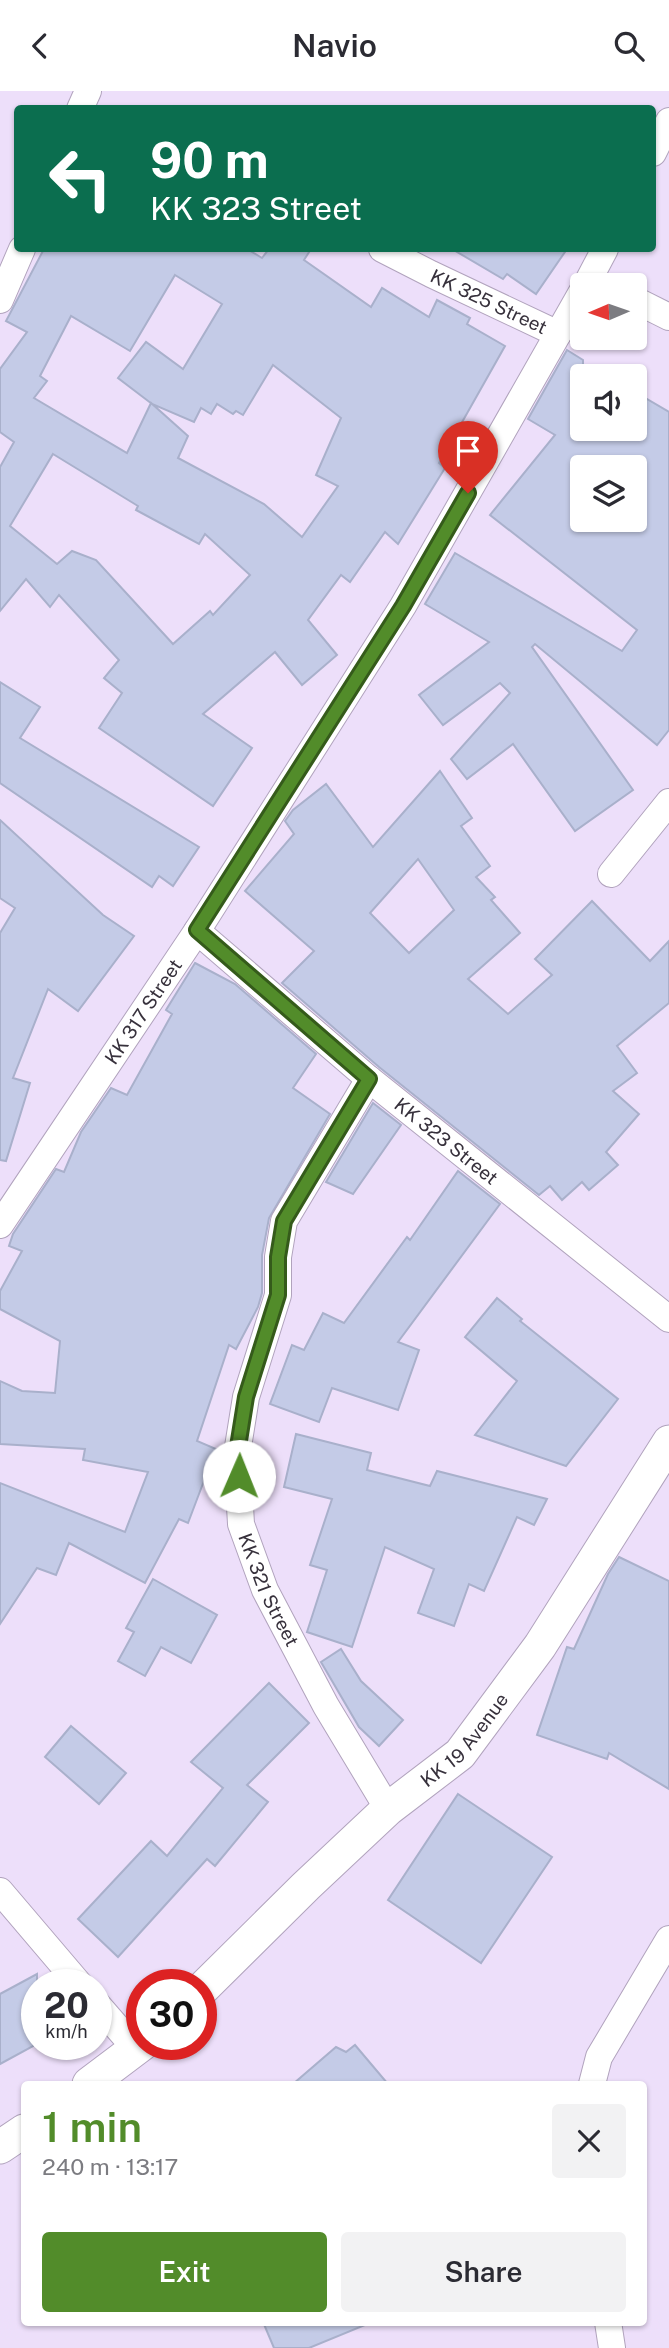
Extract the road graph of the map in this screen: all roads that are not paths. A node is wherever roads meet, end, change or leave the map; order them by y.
1 (669, 121) edge
2 (656, 147) edge
3 (21, 252) edge
4 (388, 252) edge
5 (604, 252) edge
6 (596, 273) edge
7 (0, 300) edge
8 (648, 306) edge
9 (570, 316) edge
10 (669, 317) edge
11 (558, 334) junction
12 (669, 802) edge
13 (611, 874) dead end
14 (197, 930) junction
15 (369, 1079) junction
16 (0, 1225) edge
17 (669, 1319) edge
18 (669, 1442) edge
19 (388, 1809) junction
20 (0, 1891) edge
21 (669, 1939) edge
22 (66, 1969) edge
23 (217, 1974) edge
24 (112, 2019) edge
25 (126, 2034) edge
26 (126, 2057) edge
27 (93, 2081) edge
28 (593, 2081) edge
29 (21, 2133) edge
30 (0, 2147) edge
31 (609, 2326) edge
32 (612, 2348) edge

1 - 2 street
3 - 7 street
4 - 11 street, KK 325 Street
5 - 6 street, KK 317 Street
8 - 10 street
9 - 11 street, KK 317 Street
11 - 14 street, KK 317 Street
12 - 13 street
14 - 15 street, KK 323 Street
14 - 16 street, KK 317 Street
15 - 17 street, KK 323 Street
15 - 19 street, KK 321 Street
18 - 19 street, KK 19 Avenue
19 - 23 street, KK 19 Avenue
20 - 22 street
21 - 28 street
24 - 25 street
26 - 27 street
29 - 30 street
31 - 32 street

